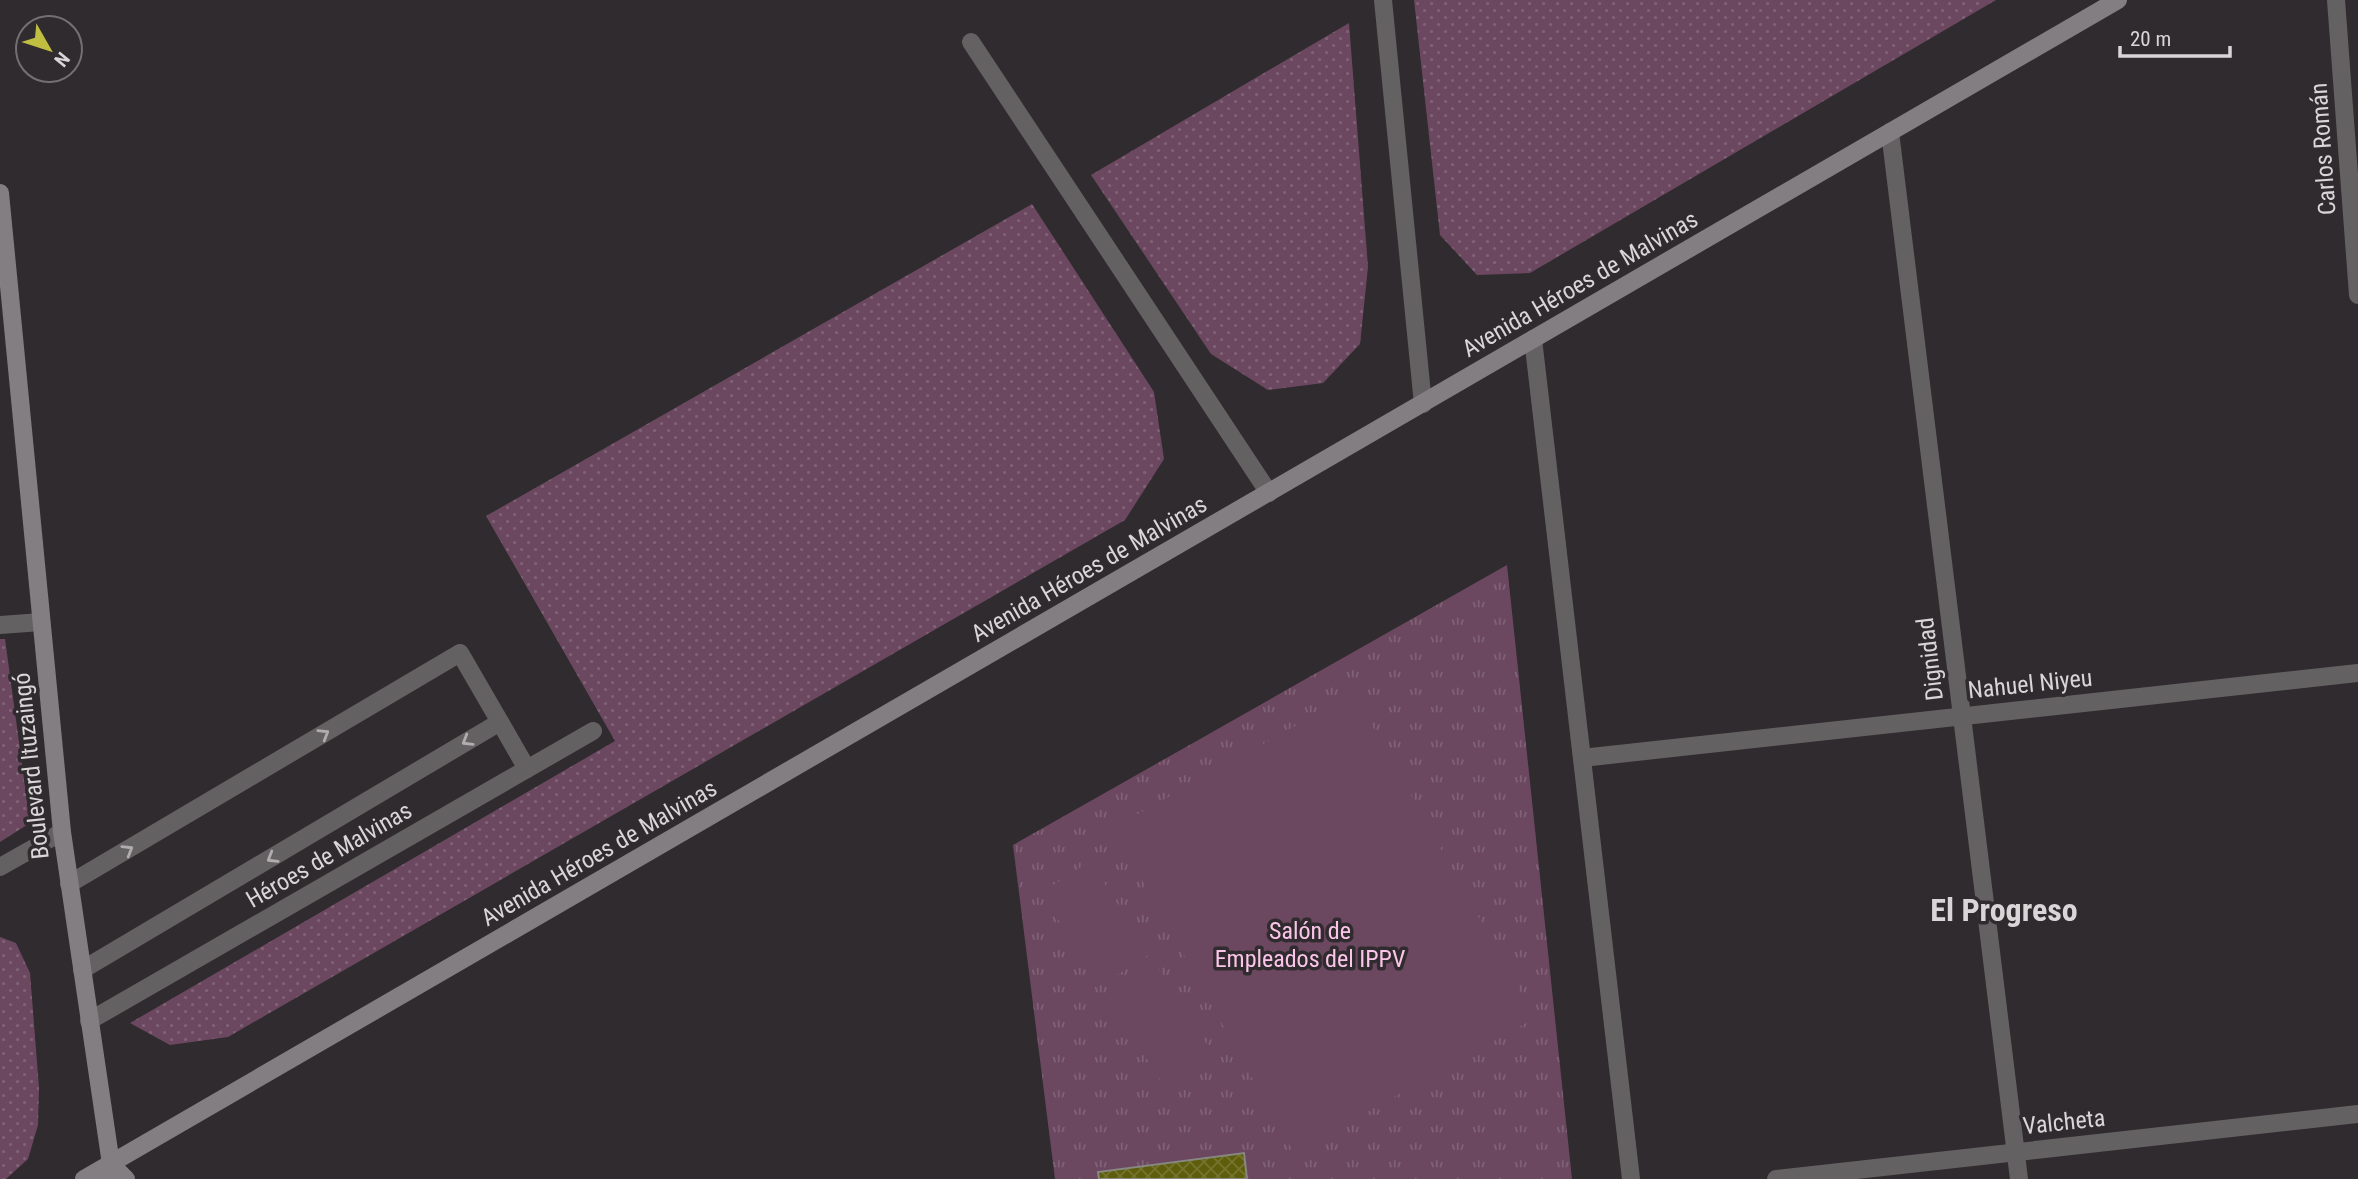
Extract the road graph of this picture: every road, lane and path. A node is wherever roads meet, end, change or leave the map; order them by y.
1 (1383, 0) edge
2 (2118, 0) edge
3 (2336, 0) edge
4 (971, 42) dead end
5 (1890, 132) junction
6 (0, 193) edge
7 (4, 281) edge
8 (2358, 295) edge
9 (1533, 339) junction
10 (1423, 404) junction
11 (1269, 493) junction
12 (41, 622) junction
13 (0, 625) edge
14 (2358, 673) edge
15 (1962, 716) junction
16 (500, 722) junction
17 (593, 731) dead end
18 (1582, 758) junction
19 (527, 769) junction
20 (62, 832) junction
21 (0, 867) edge
22 (69, 884) junction
23 (82, 970) junction
24 (89, 1021) junction
25 (2358, 1114) edge
26 (2015, 1152) junction
27 (109, 1171) edge
28 (84, 1179) edge
29 (125, 1179) edge
30 (1631, 1179) edge
31 (1776, 1179) edge
32 (2019, 1179) edge

1 - 10 street
2 - 5 main road, Avenida Héroes de Malvinas
3 - 8 street, Carlos Román
4 - 11 street
5 - 9 main road, Avenida Héroes de Malvinas
5 - 15 street, Dignidad
6 - 7 main road, Boulevard Ituzaingó
7 - 12 main road, Boulevard Ituzaingó
9 - 10 main road, Avenida Héroes de Malvinas
9 - 18 street
10 - 11 main road, Avenida Héroes de Malvinas
11 - 27 main road, Avenida Héroes de Malvinas
12 - 13 street
12 - 20 main road, Boulevard Ituzaingó
14 - 15 street, Nahuel Niyeu
15 - 18 street, Nahuel Niyeu
15 - 26 street, Dignidad
16 - 19 street
22 -> 16 street
16 -> 23 street
17 - 19 street, Héroes de Malvinas
18 - 30 street
19 - 24 street, Héroes de Malvinas
20 - 21 street
20 - 22 main road, Boulevard Ituzaingó
22 - 23 main road, Boulevard Ituzaingó
23 - 24 main road, Boulevard Ituzaingó
24 - 27 main road, Boulevard Ituzaingó
25 - 26 street, Valcheta
26 - 31 street, Valcheta
26 - 32 street, Dignidad
27 - 28 main road, Avenida Héroes de Malvinas
27 - 29 main road

